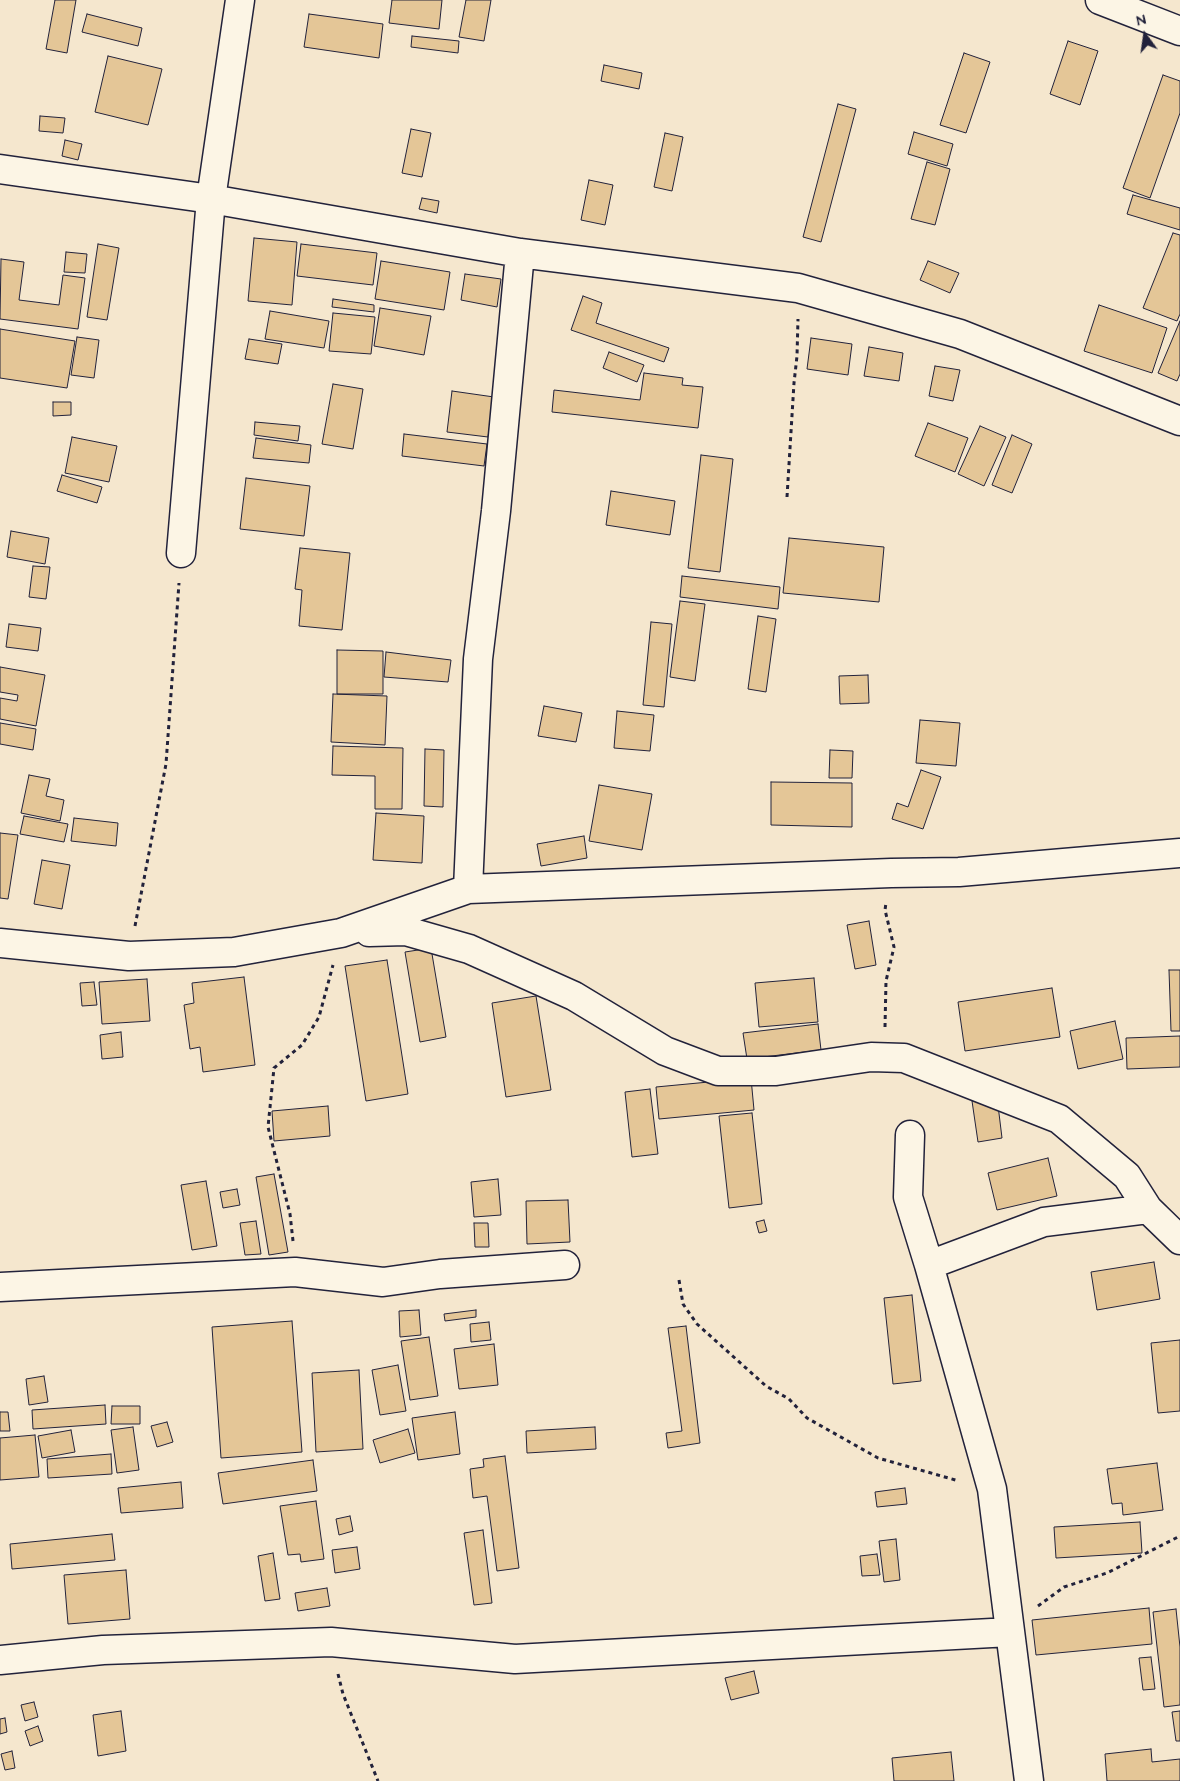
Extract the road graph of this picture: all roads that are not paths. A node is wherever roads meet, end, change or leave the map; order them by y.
1 (240, 0) edge
2 (1100, 0) edge
3 (1180, 31) edge
4 (0, 169) edge
5 (211, 199) junction
6 (520, 253) junction
7 (1180, 420) edge
8 (181, 553) road end
9 (1180, 853) edge
10 (468, 889) junction
11 (341, 933) junction
12 (0, 943) edge
13 (910, 1135) dead end
14 (1148, 1209) junction
15 (1180, 1240) edge
16 (565, 1265) dead end
17 (929, 1265) junction
18 (0, 1287) edge
19 (1010, 1632) junction
20 (0, 1660) edge
21 (1029, 1781) edge

1 - 5 street
2 - 3 street
4 - 5 street
5 - 6 street
5 - 8 street
6 - 7 street
6 - 10 street
9 - 10 street
10 - 11 street
11 - 12 street
11 - 14 street
13 - 17 street
14 - 15 street
14 - 17 street
16 - 18 street
17 - 19 street
19 - 20 street
19 - 21 street

